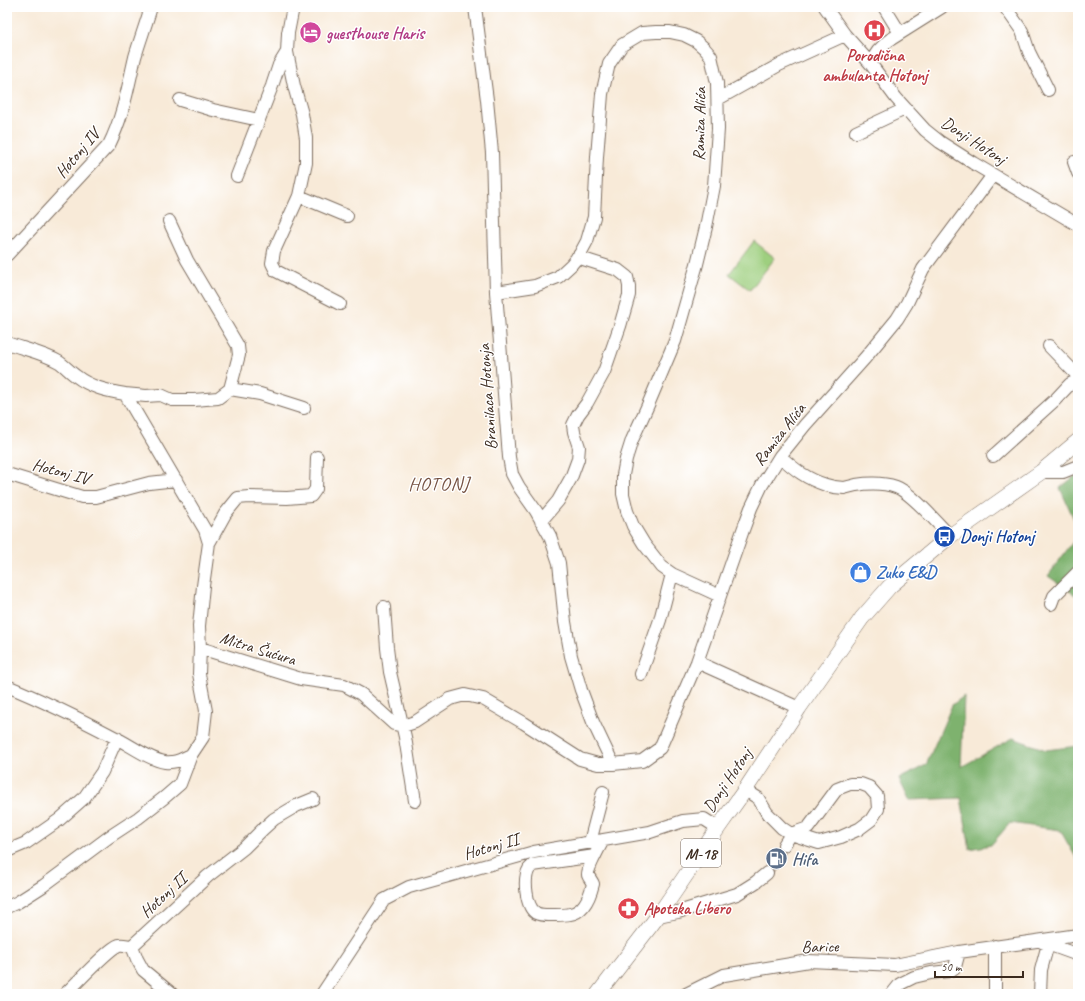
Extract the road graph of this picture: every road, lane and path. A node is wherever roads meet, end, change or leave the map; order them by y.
1 (151, 7) edge
2 (293, 7) edge
3 (475, 7) edge
4 (825, 7) edge
5 (884, 7) edge
6 (942, 7) edge
7 (1005, 7) edge
8 (900, 33) junction
9 (845, 35) junction
10 (287, 52) junction
11 (870, 63) junction
12 (1048, 90) dead end
13 (718, 99) junction
14 (180, 100) dead end
15 (905, 109) junction
16 (258, 120) junction
17 (856, 132) dead end
18 (993, 175) junction
19 (237, 176) dead end
20 (299, 196) junction
21 (347, 216) dead end
22 (169, 221) dead end
23 (1078, 225) edge
24 (7, 255) edge
25 (577, 257) junction
26 (496, 292) junction
27 (340, 304) dead end
28 (7, 343) edge
29 (1049, 346) dead end
30 (1078, 376) edge
31 (1078, 380) edge
32 (230, 389) junction
33 (125, 394) junction
34 (304, 408) dead end
35 (1078, 441) edge
36 (780, 456) junction
37 (993, 456) dead end
38 (317, 457) dead end
39 (1078, 466) edge
40 (1041, 472) junction
41 (7, 474) edge
42 (176, 480) junction
43 (541, 521) junction
44 (950, 536) junction
45 (209, 543) junction
46 (1078, 572) edge
47 (672, 574) junction
48 (720, 596) junction
49 (1051, 604) dead end
50 (384, 607) dead end
51 (200, 648) junction
52 (697, 662) junction
53 (641, 674) dead end
54 (7, 686) edge
55 (799, 708) junction
56 (403, 726) junction
57 (117, 738) junction
58 (191, 755) junction
59 (613, 764) junction
60 (745, 790) junction
61 (603, 792) dead end
62 (313, 799) dead end
63 (415, 801) dead end
64 (718, 828) junction
65 (791, 834) junction
66 (603, 840) junction
67 (590, 842) junction
68 (784, 845) tunnel mouth
69 (7, 851) edge
70 (595, 856) junction
71 (767, 873) tunnel mouth
72 (7, 907) edge
73 (658, 916) junction
74 (1078, 935) edge
75 (1044, 942) junction
76 (132, 946) junction
77 (995, 946) junction
78 (959, 952) junction
79 (1078, 955) edge
80 (65, 994) edge
81 (172, 994) edge
82 (322, 994) edge
83 (598, 994) edge
84 (686, 994) edge
85 (892, 994) edge
86 (995, 994) edge
87 (1040, 994) edge

1 - 24 street, Hotonj IV
2 - 10 street
3 - 26 street, Branilaca Hotonja
4 - 9 street, Donji Hotonj
5 - 8 street
6 - 8 street
7 - 12 street
8 - 11 street
9 - 11 street, Donji Hotonj
9 - 13 street
10 - 16 street
10 - 20 street
11 - 15 street, Donji Hotonj
13 - 25 street, Ramiza Alića
13 - 47 street, Ramiza Alića
14 - 16 street
15 - 17 street
15 - 18 street, Donji Hotonj
16 - 19 street
18 - 23 street, Donji Hotonj
18 - 36 street, Ramiza Alića
20 - 21 street
20 - 27 street
22 - 32 street
25 - 26 street, Ramiza Alića
25 - 43 street
26 - 43 street, Branilaca Hotonja
28 - 33 street
29 - 30 street
31 - 37 street
32 - 33 street
32 - 34 street
33 - 42 street
35 - 40 main road, Donji Hotonj / M-18
36 - 44 street
36 - 48 street, Ramiza Alića
38 - 45 street
39 - 40 street
40 - 44 main road, Donji Hotonj / M-18
41 - 42 street, Hotonj IV
42 - 45 street
43 - 59 street, Branilaca Hotonja
44 - 55 main road, Donji Hotonj / M-18
45 - 51 street
46 - 49 street
47 - 48 street, Ramiza Alića
47 - 53 street
48 - 52 street, Ramiza Alića
50 - 56 street
51 - 56 street, Mitra Šućura
51 - 58 street, Mitra Šućura
52 - 55 street
52 - 59 street, Ramiza Alića
54 - 57 street
55 - 60 main road, Donji Hotonj / M-18
56 - 59 street
56 - 63 street
57 - 58 street
57 - 69 street
58 - 72 street, Mitra Šućura
60 - 64 main road, Donji Hotonj / M-18
60 - 65 street
61 - 67 street
62 - 76 street, Hotonj II
64 - 66 street, Hotonj II
64 - 73 main road, Donji Hotonj / M-18
65 - 65 street
65 - 68 street
66 - 67 street, Hotonj II
66 - 70 street
67 - 82 street, Hotonj II
70 - 70 street
71 - 73 street
73 - 83 main road, Donji Hotonj / M-18
74 - 75 street, Barice
75 - 77 street, Barice
75 - 79 street, Barice
75 - 87 street
76 - 80 street
76 - 81 street
77 - 78 street, Barice
77 - 86 street
78 - 84 street, Barice
78 - 85 street

